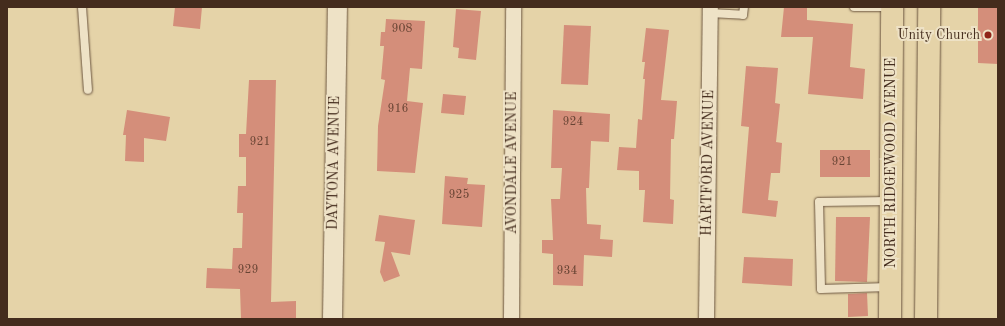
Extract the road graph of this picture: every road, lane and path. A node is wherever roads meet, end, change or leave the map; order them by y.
1 (82, 7) edge
2 (336, 7) edge
3 (513, 7) edge
4 (744, 7) edge
5 (854, 7) edge
6 (892, 7) edge
7 (929, 7) edge
8 (710, 10) edge
9 (88, 90) dead end
10 (890, 201) junction
11 (890, 287) junction
12 (332, 319) edge
13 (511, 319) edge
14 (706, 319) edge
15 (890, 319) edge
16 (926, 319) edge

1 - 9 lane
2 - 12 street, DAYTONA AVENUE
3 - 13 street, AVONDALE AVENUE
4 - 8 lane
5 - 6 lane
6 - 10 main road, NORTH RIDGEWOOD AVENUE
7 - 16 main road
8 - 14 street, HARTFORD AVENUE
10 - 11 main road, NORTH RIDGEWOOD AVENUE
10 - 11 lane
11 - 15 main road, NORTH RIDGEWOOD AVENUE

